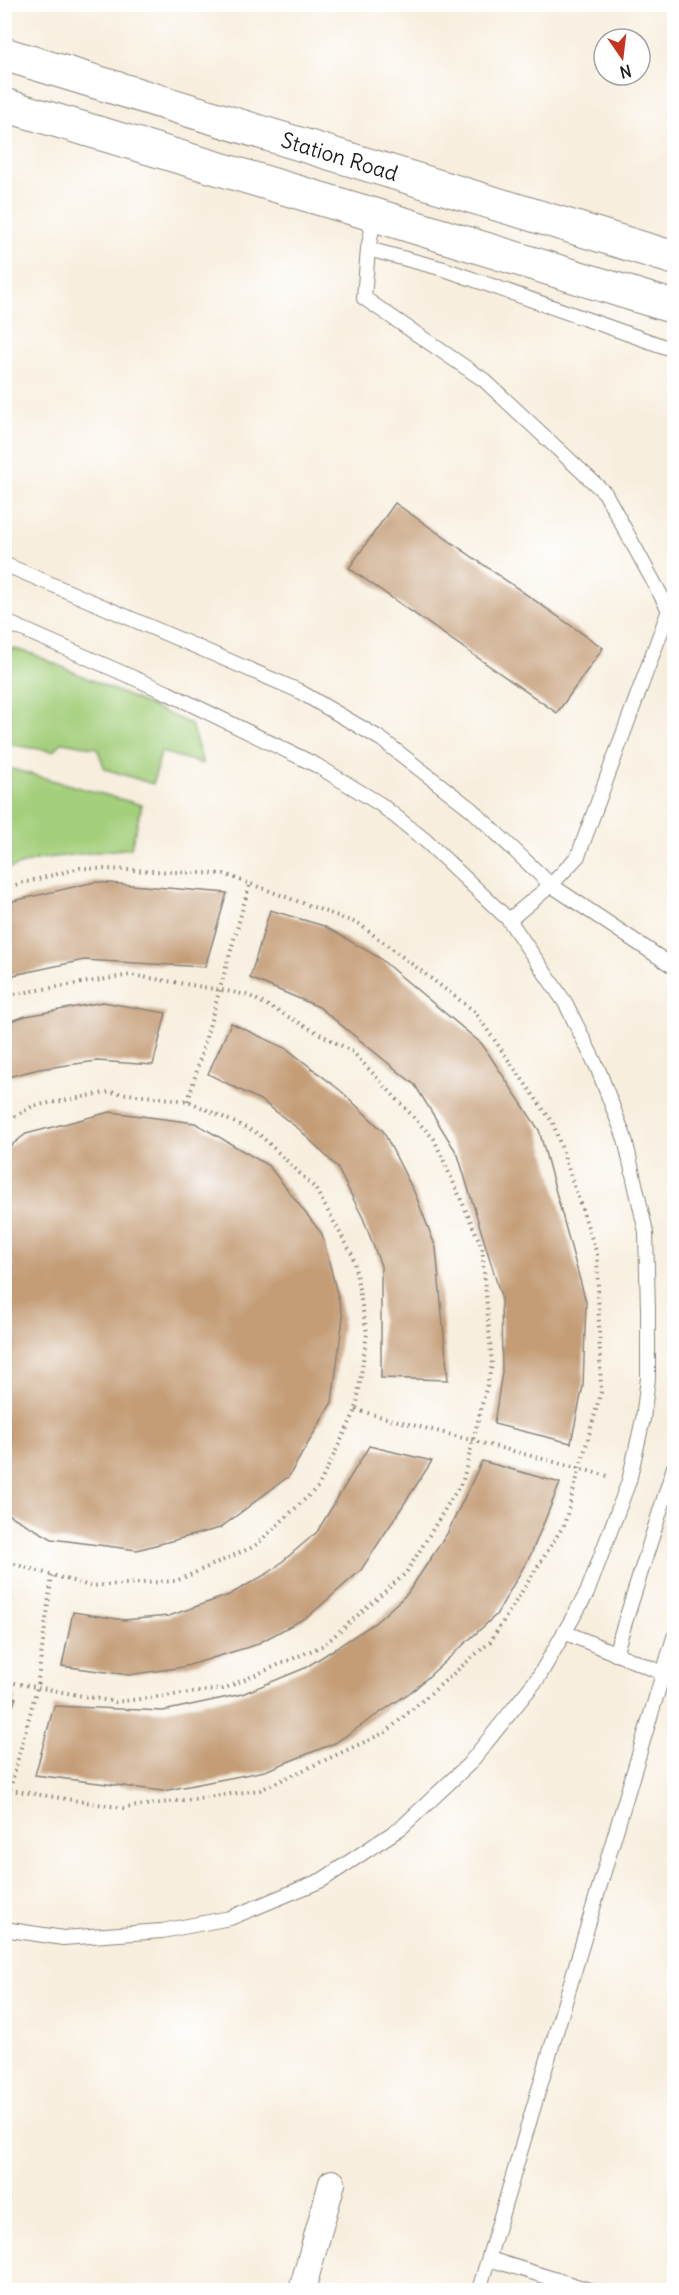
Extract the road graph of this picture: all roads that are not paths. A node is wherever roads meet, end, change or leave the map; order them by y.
1 (4, 54) edge
2 (4, 105) edge
3 (375, 214) junction
4 (368, 249) junction
5 (675, 258) edge
6 (675, 307) edge
7 (675, 350) edge
8 (4, 564) edge
9 (4, 621) edge
10 (551, 885) junction
11 (509, 920) junction
12 (675, 967) edge
13 (675, 1467) edge
14 (564, 1632) junction
15 (675, 1637) edge
16 (615, 1654) junction
17 (665, 1674) junction
18 (4, 1929) edge
19 (332, 2183) dead end
20 (489, 2259) junction
21 (302, 2290) edge
22 (479, 2290) edge
23 (589, 2290) edge

1 - 5 street, Station Road
2 - 3 street
3 - 4 lane
3 - 6 street
4 - 7 lane
4 - 10 lane
8 - 10 lane
9 - 11 lane
10 - 11 lane
10 - 12 lane
11 - 14 lane
13 - 16 lane
14 - 16 lane
14 - 18 lane
15 - 17 lane
16 - 17 lane
17 - 20 lane
19 - 21 street
20 - 22 lane
20 - 23 lane

